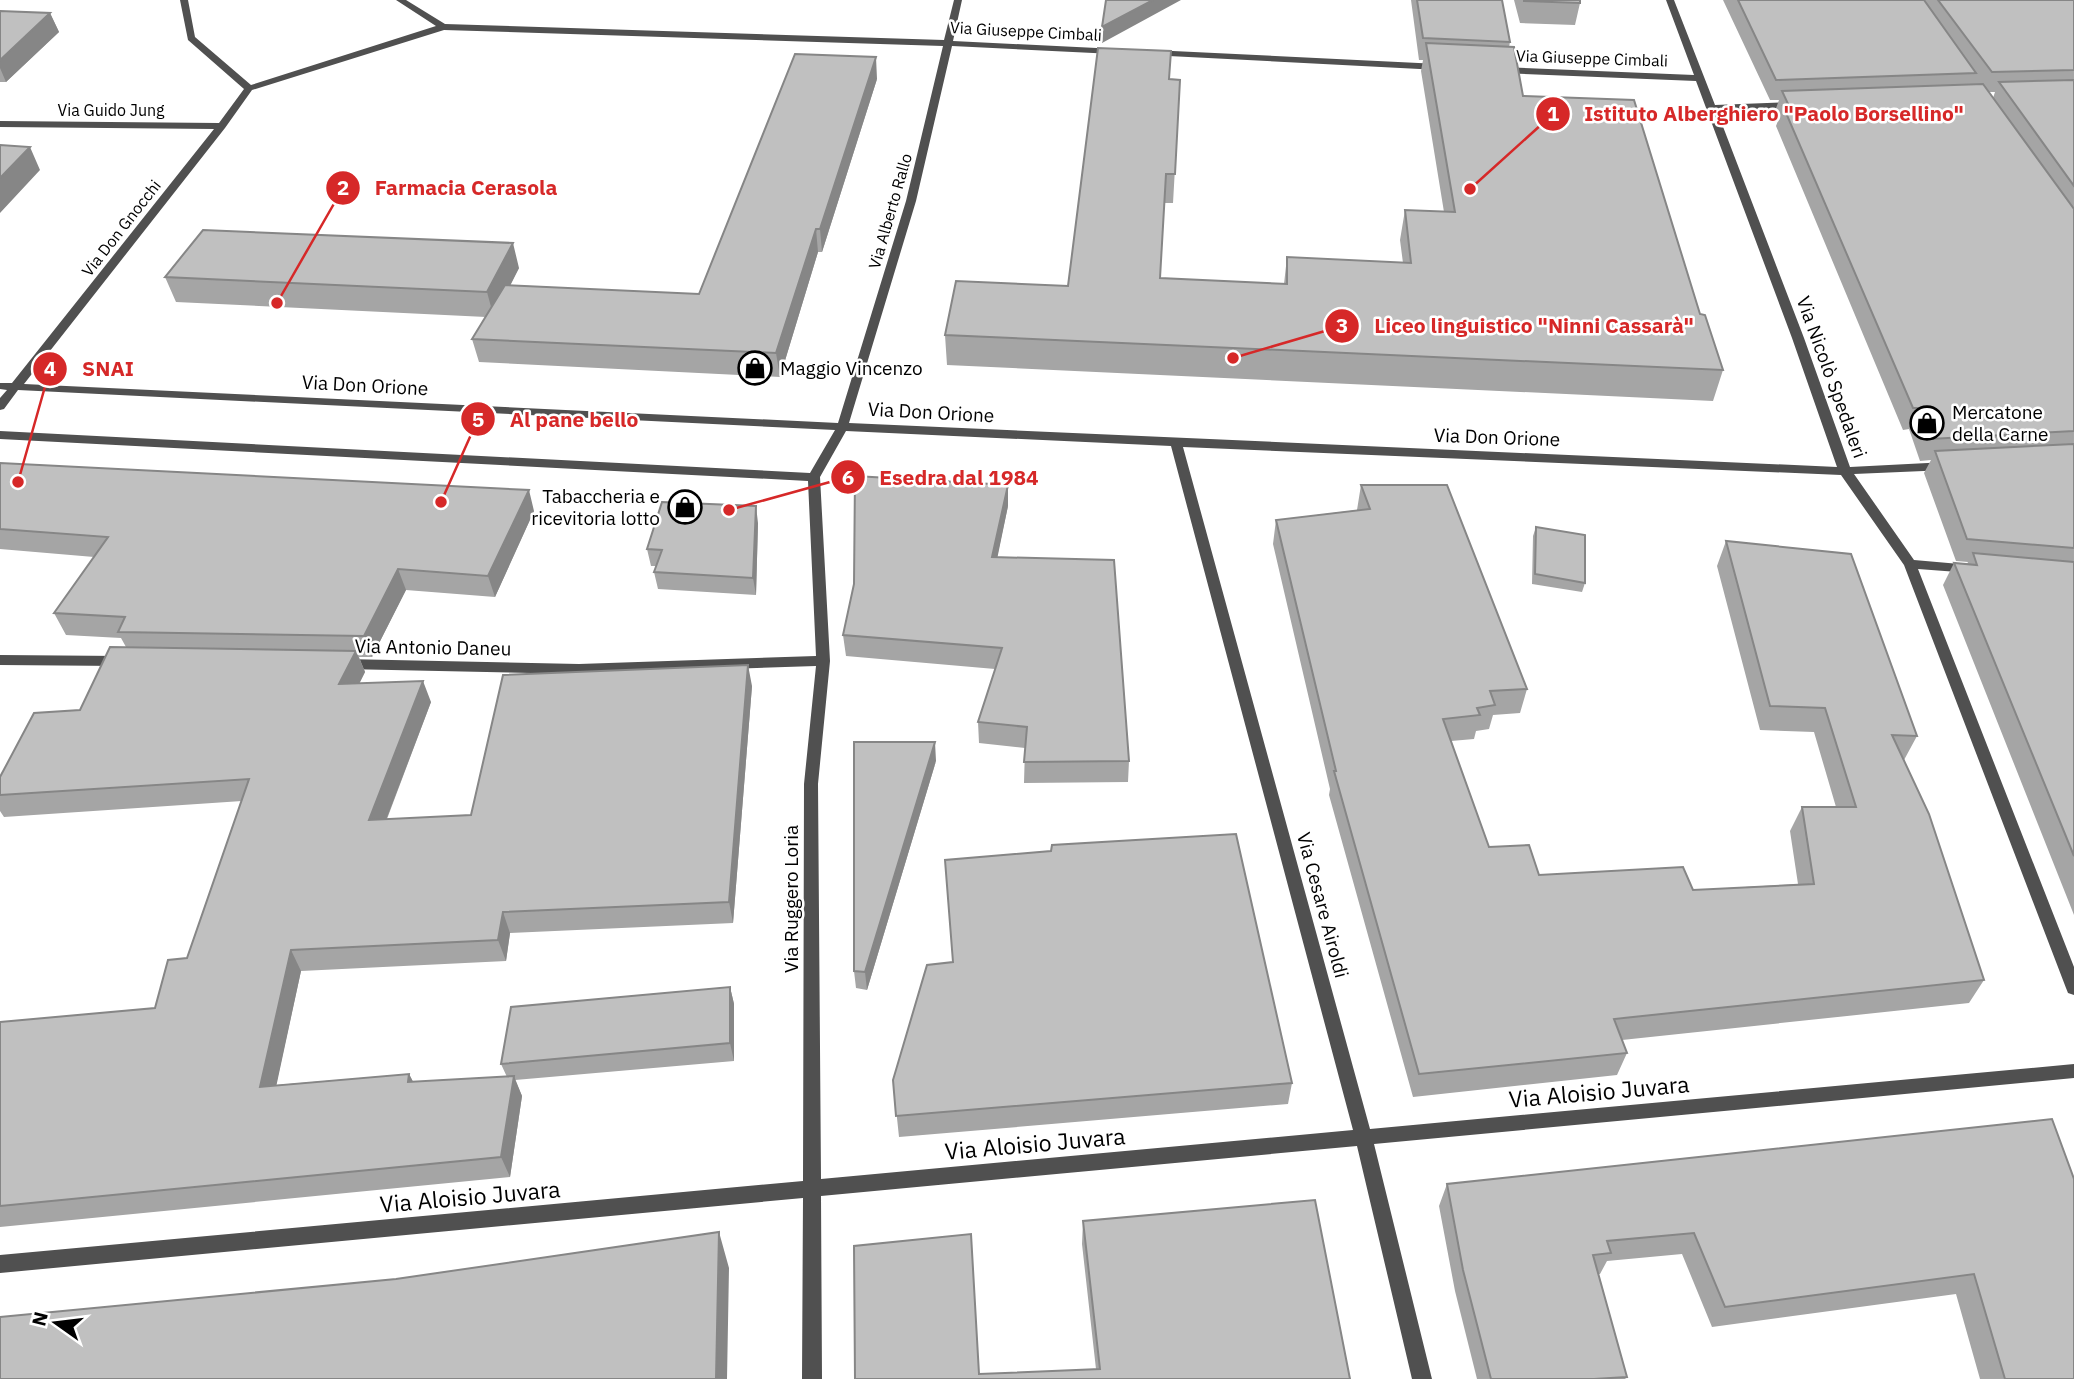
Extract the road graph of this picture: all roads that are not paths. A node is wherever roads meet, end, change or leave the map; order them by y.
1 (184, 0) edge
2 (400, 0) edge
3 (958, 0) edge
4 (1670, 0) edge
5 (443, 27) junction
6 (948, 43) junction
7 (1129, 52) edge
8 (1143, 52) edge
9 (1450, 68) edge
10 (1492, 70) edge
11 (1700, 78) junction
12 (249, 88) junction
13 (1805, 104) edge
14 (1712, 108) junction
15 (0, 124) edge
16 (222, 126) junction
17 (0, 386) edge
18 (16, 387) junction
19 (0, 407) edge
20 (842, 428) junction
21 (0, 435) edge
22 (1176, 443) junction
23 (1966, 465) edge
24 (1845, 471) junction
25 (814, 477) junction
26 (1910, 564) junction
27 (1979, 569) edge
28 (0, 660) edge
29 (136, 661) edge
30 (823, 661) junction
31 (329, 664) edge
32 (2074, 988) edge
33 (2074, 1071) edge
34 (1364, 1137) junction
35 (812, 1188) junction
36 (0, 1264) edge
37 (812, 1379) edge
38 (1422, 1379) edge

1 - 12 street
2 - 5 street
3 - 6 street, Via Alberto Rallo
4 - 11 street, Via Nicolò Spedaleri
5 - 6 street, Via Giuseppe Cimbali
5 - 12 street
6 - 7 street, Via Giuseppe Cimbali
6 - 20 street, Via Alberto Rallo
8 - 9 street
10 - 11 street, Via Giuseppe Cimbali
11 - 14 street, Via Nicolò Spedaleri
12 - 16 street, Via Don Gnocchi
13 - 14 street
14 - 24 street, Via Nicolò Spedaleri
15 - 16 street, Via Guido Jung
16 - 18 street, Via Don Gnocchi
17 - 18 street, Via Don Orione
18 - 19 street
18 - 20 street, Via Don Orione
20 - 22 street, Via Don Orione
20 - 25 street
21 - 25 street
22 - 24 street, Via Don Orione
22 - 34 street, Via Cesare Airoldi
23 - 24 street, Via Don Orione
24 - 26 street, Via Nicolò Spedaleri
25 - 30 street, Via Ruggero Loria
26 - 27 street
26 - 32 street, Via Nicolò Spedaleri
28 - 29 street
30 - 31 street, Via Antonio Daneu
30 - 35 street, Via Ruggero Loria
33 - 34 street, Via Aloisio Juvara
34 - 35 street, Via Aloisio Juvara
34 - 38 street, Via Cesare Airoldi
35 - 36 street, Via Aloisio Juvara
35 - 37 street, Via Ruggero Loria

